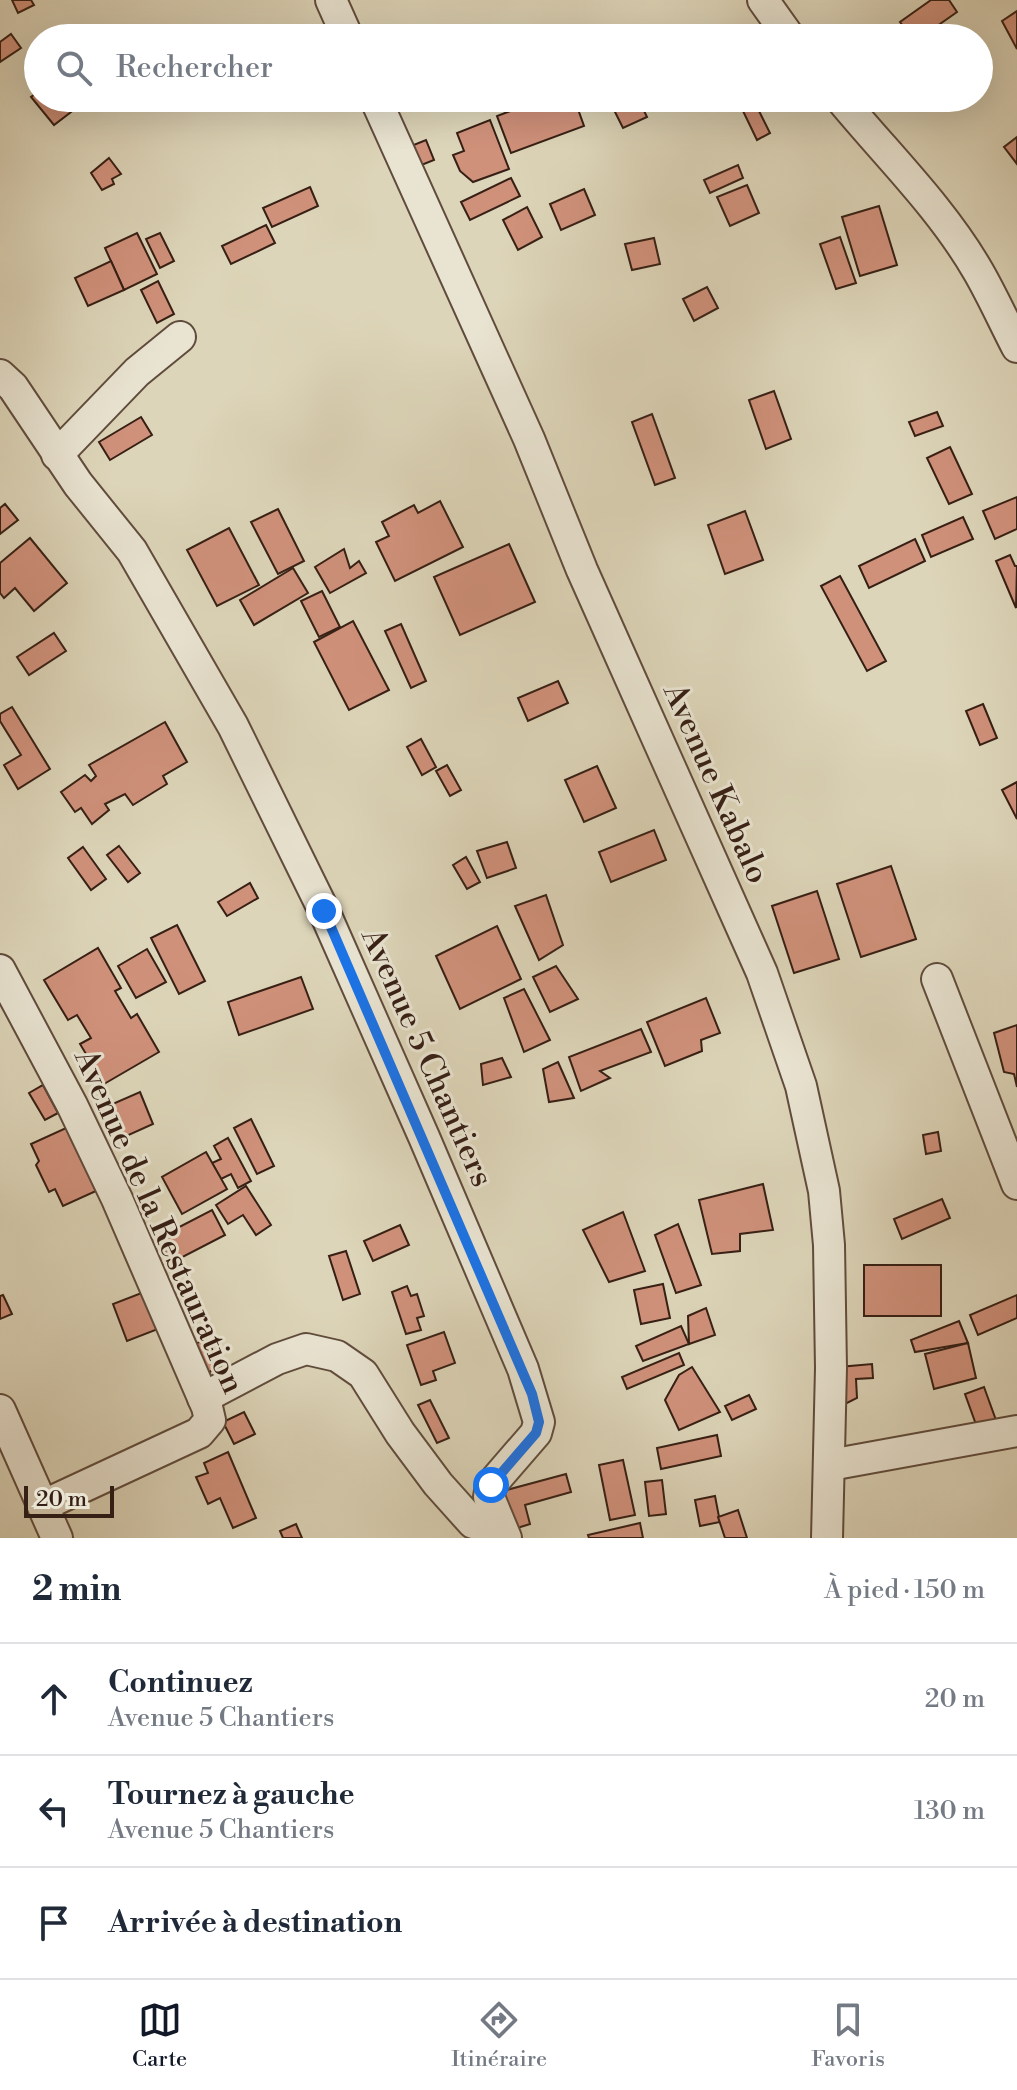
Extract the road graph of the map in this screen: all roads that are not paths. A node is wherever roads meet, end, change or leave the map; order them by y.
1 (331, 0) edge
2 (763, 0) edge
3 (342, 24) edge
4 (780, 24) edge
5 (381, 112) edge
6 (852, 112) edge
7 (180, 337) dead end
8 (1017, 347) edge
9 (0, 375) edge
10 (57, 455) junction
11 (0, 970) edge
12 (937, 979) dead end
13 (1015, 1173) edge
14 (203, 1398) junction
15 (0, 1410) edge
16 (1017, 1431) edge
17 (830, 1465) junction
18 (44, 1505) junction
19 (504, 1534) edge
20 (57, 1538) edge
21 (827, 1538) edge

1 - 3 street
2 - 4 street
5 - 17 street, Avenue Kabalo
6 - 8 street
7 - 10 street
9 - 10 street, Avenue 5 Chantiers
10 - 19 street, Avenue 5 Chantiers
11 - 14 street, Avenue de la Restauration
12 - 13 street
14 - 18 street, Avenue de la Restauration
14 - 19 street
15 - 18 street
16 - 17 street
17 - 21 street, Avenue Kabalo
18 - 20 street

